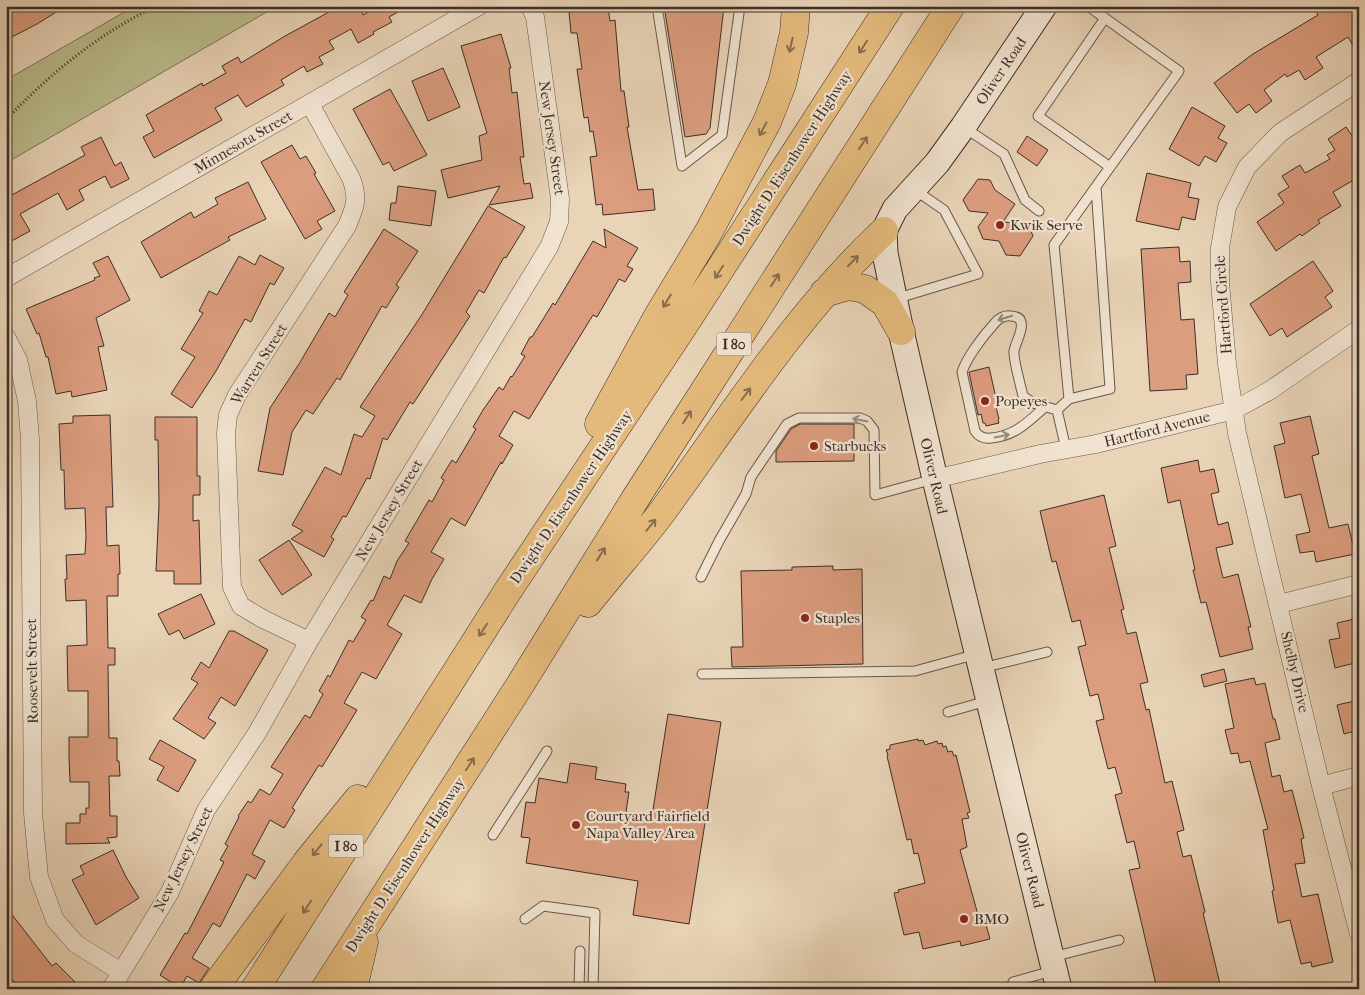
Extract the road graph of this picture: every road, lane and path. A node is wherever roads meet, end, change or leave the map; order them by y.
1 (156, 6) edge
2 (479, 6) edge
3 (530, 6) edge
4 (657, 6) edge
5 (740, 6) edge
6 (796, 6) edge
7 (890, 6) edge
8 (951, 6) edge
9 (1044, 6) edge
10 (1088, 6) edge
11 (1105, 18) junction
12 (1359, 81) edge
13 (310, 104) junction
14 (6, 120) edge
15 (963, 127) junction
16 (1110, 168) junction
17 (1096, 187) junction
18 (913, 189) junction
19 (1039, 210) dead end
20 (884, 231) junction
21 (6, 278) edge
22 (824, 293) junction
23 (895, 299) junction
24 (1359, 329) edge
25 (901, 331) junction
26 (6, 337) edge
27 (1069, 399) junction
28 (1045, 407) junction
29 (1057, 410) junction
30 (1234, 410) junction
31 (1066, 449) junction
32 (935, 479) junction
33 (701, 577) dead end
34 (1359, 584) edge
35 (510, 589) junction
36 (1278, 604) junction
37 (309, 641) junction
38 (1047, 652) dead end
39 (979, 661) junction
40 (702, 674) dead end
41 (520, 685) junction
42 (989, 701) junction
43 (436, 703) junction
44 (948, 712) dead end
45 (547, 751) dead end
46 (1359, 776) edge
47 (1321, 786) junction
48 (493, 835) dead end
49 (525, 918) dead end
50 (368, 923) junction
51 (1359, 934) edge
52 (1119, 940) dead end
53 (580, 951) dead end
54 (121, 972) junction
55 (1055, 972) edge
56 (1013, 982) dead end
57 (111, 989) edge
58 (213, 989) edge
59 (255, 989) edge
60 (325, 989) edge
61 (353, 989) edge
62 (579, 989) edge
63 (593, 989) edge

1 - 14 path
2 - 13 street, Minnesota Street
3 - 37 street, New Jersey Street
4 - 5 lane
6 -> 35 highway
7 -> 35 highway, Dwight D. Eisenhower Highway / I 80
41 -> 8 highway, Dwight D. Eisenhower Highway / I 80
9 - 15 street, Oliver Road
10 - 11 lane
11 - 16 lane
11 - 16 lane
12 - 30 street, Hartford Circle
13 - 21 street, Minnesota Street
13 - 37 street, Warren Street
15 - 18 street, Oliver Road
15 - 19 lane
16 - 17 lane
17 - 27 lane
17 - 27 lane
18 - 20 street, Oliver Road
18 - 23 lane
22 -> 20 highway
20 - 23 street, Oliver Road
22 - 25 highway
41 -> 22 highway
23 - 25 street, Oliver Road
24 - 30 street, Hartford Avenue
25 - 32 street, Oliver Road
26 - 54 street, Roosevelt Street
27 - 29 lane
28 -> 28 lane
28 - 29 lane
29 - 31 lane
30 - 31 street, Hartford Avenue
30 - 36 street, Shelby Drive
31 - 32 street, Hartford Avenue
32 -> 33 lane
32 - 39 street, Oliver Road
34 - 36 street
35 -> 43 highway, Dwight D. Eisenhower Highway / I 80
36 - 47 street, Shelby Drive
37 - 54 street, New Jersey Street
38 - 39 lane
39 - 40 lane
39 - 42 street, Oliver Road
50 -> 41 highway, Dwight D. Eisenhower Highway / I 80
42 - 44 lane
42 - 55 street, Oliver Road
43 -> 58 highway
43 -> 59 highway, Dwight D. Eisenhower Highway / I 80
45 - 48 lane
46 - 47 street
47 - 51 street, Shelby Drive
49 - 63 lane
50 - 60 highway, Dwight D. Eisenhower Highway / I 80
50 - 61 highway
52 - 55 lane
53 - 62 lane
54 - 57 street, New Jersey Street
55 - 56 lane

